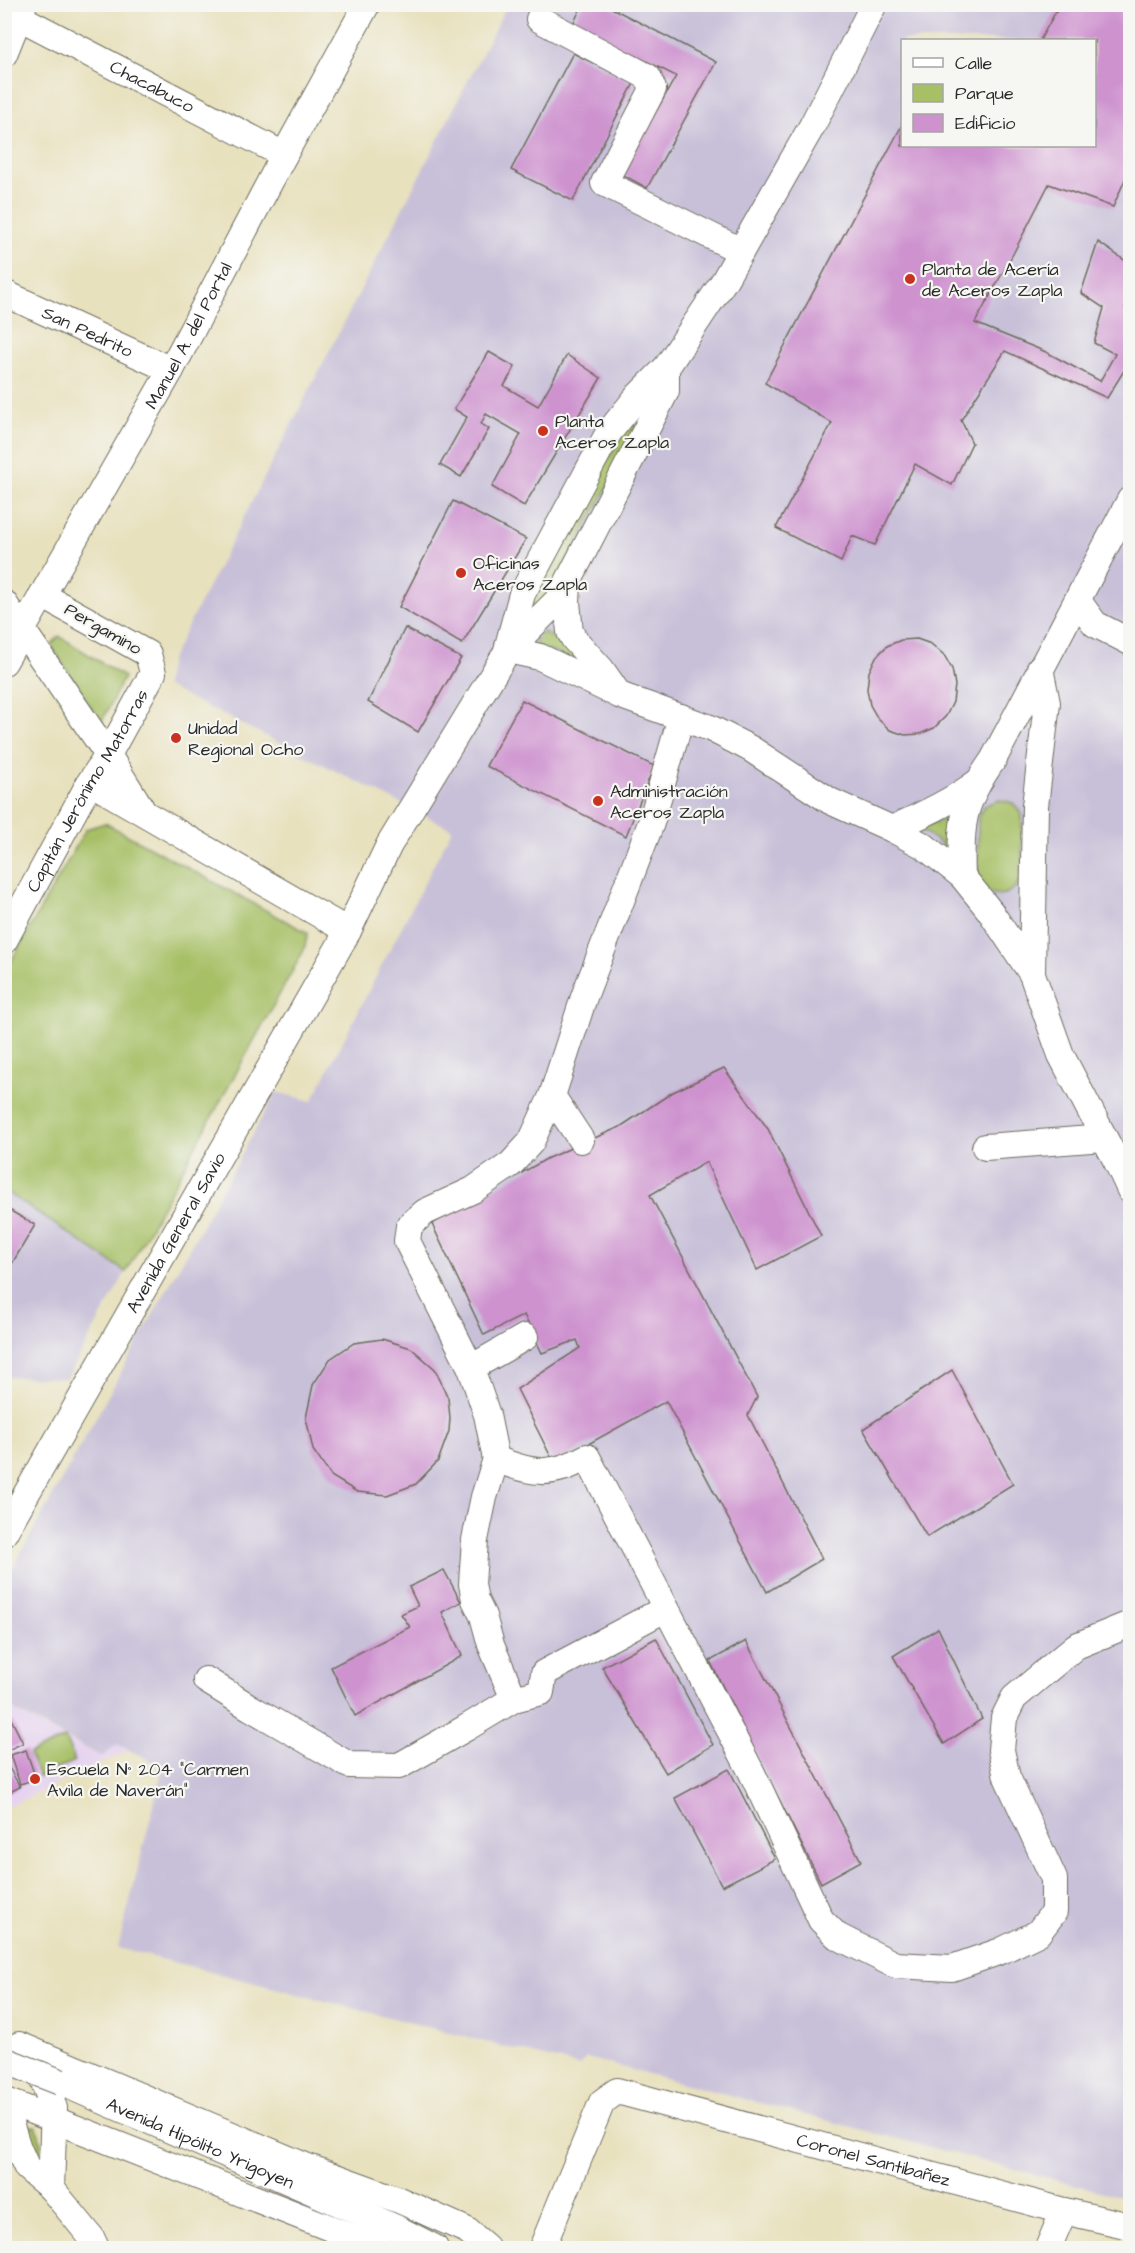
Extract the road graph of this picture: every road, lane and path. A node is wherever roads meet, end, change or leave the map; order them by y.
1 (367, 4) edge
2 (874, 4) edge
3 (22, 11) edge
4 (539, 20) dead end
5 (4, 54) edge
6 (284, 155) junction
7 (741, 251) junction
8 (4, 293) edge
9 (666, 368) junction
10 (171, 370) junction
11 (1131, 500) edge
12 (569, 579) junction
13 (42, 595) junction
14 (1078, 601) junction
15 (4, 603) edge
16 (23, 629) junction
17 (1131, 642) edge
18 (508, 650) junction
19 (4, 662) edge
20 (1040, 668) junction
21 (153, 673) joint
22 (619, 695) junction
23 (681, 717) junction
24 (108, 755) junction
25 (90, 782) junction
26 (978, 782) junction
27 (143, 811) junction
28 (892, 829) junction
29 (963, 876) junction
30 (348, 931) junction
31 (4, 941) edge
32 (1032, 974) junction
33 (552, 1096) junction
34 (1104, 1138) junction
35 (580, 1140) dead end
36 (985, 1148) dead end
37 (1124, 1161) edge
38 (1131, 1190) edge
39 (525, 1337) dead end
40 (471, 1368) junction
41 (496, 1459) junction
42 (4, 1533) edge
43 (665, 1609) junction
44 (1131, 1624) edge
45 (206, 1680) dead end
46 (514, 1699) junction
47 (9, 2048) edge
48 (4, 2100) edge
49 (4, 2105) edge
50 (54, 2120) junction
51 (51, 2188) junction
52 (1064, 2211) junction
53 (1131, 2226) edge
54 (396, 2228) junction
55 (96, 2248) edge
56 (381, 2248) edge
57 (435, 2248) edge
58 (489, 2248) edge
59 (542, 2248) edge
60 (1048, 2248) edge

1 - 6 street, Manuel A. del Portal
2 - 7 street
3 - 5 street
3 - 6 street, Chacabuco
4 - 7 street
6 - 10 street, Manuel A. del Portal
7 - 9 street
8 - 10 street, San Pedrito
9 - 12 street
9 - 18 street
10 - 13 street, Manuel A. del Portal
11 - 14 street
12 - 18 street
12 - 22 street
13 - 16 street, Manuel A. del Portal
13 - 21 street, Pergamino
14 - 17 street
14 - 20 street
15 - 16 street
16 - 19 street, Manuel A. del Portal
16 - 24 street
18 - 22 street
18 - 30 street, Avenida General Savio
20 - 26 street
20 - 32 street
21 - 24 street, Capitán Jerónimo Matorras
22 - 23 street
23 - 28 street
23 - 33 street
24 - 25 street, Capitán Jerónimo Matorras
24 - 27 street
25 - 27 street
25 - 31 street, Capitán Jerónimo Matorras
26 - 28 street
26 - 29 street
27 - 30 street
28 - 29 street
29 - 32 street
30 - 42 street, Avenida General Savio
32 - 34 street
33 - 35 street
33 - 40 street
34 - 36 street
34 - 37 street
37 - 38 street
39 - 40 street
40 - 41 street
41 - 43 street
41 - 46 street
43 - 44 street
43 - 46 street
45 - 46 street
47 - 50 street
47 - 54 street, Avenida Hipólito Yrigoyen, bridge
47 - 58 street
48 - 50 street
49 - 51 street
50 - 51 street
50 - 56 street
51 - 55 street
52 - 53 street, Coronel Santibañez
52 - 59 street, Coronel Santibañez
52 - 60 street
54 - 57 street, Avenida Hipólito Yrigoyen
54 - 58 street, Avenida Hipólito Yrigoyen

